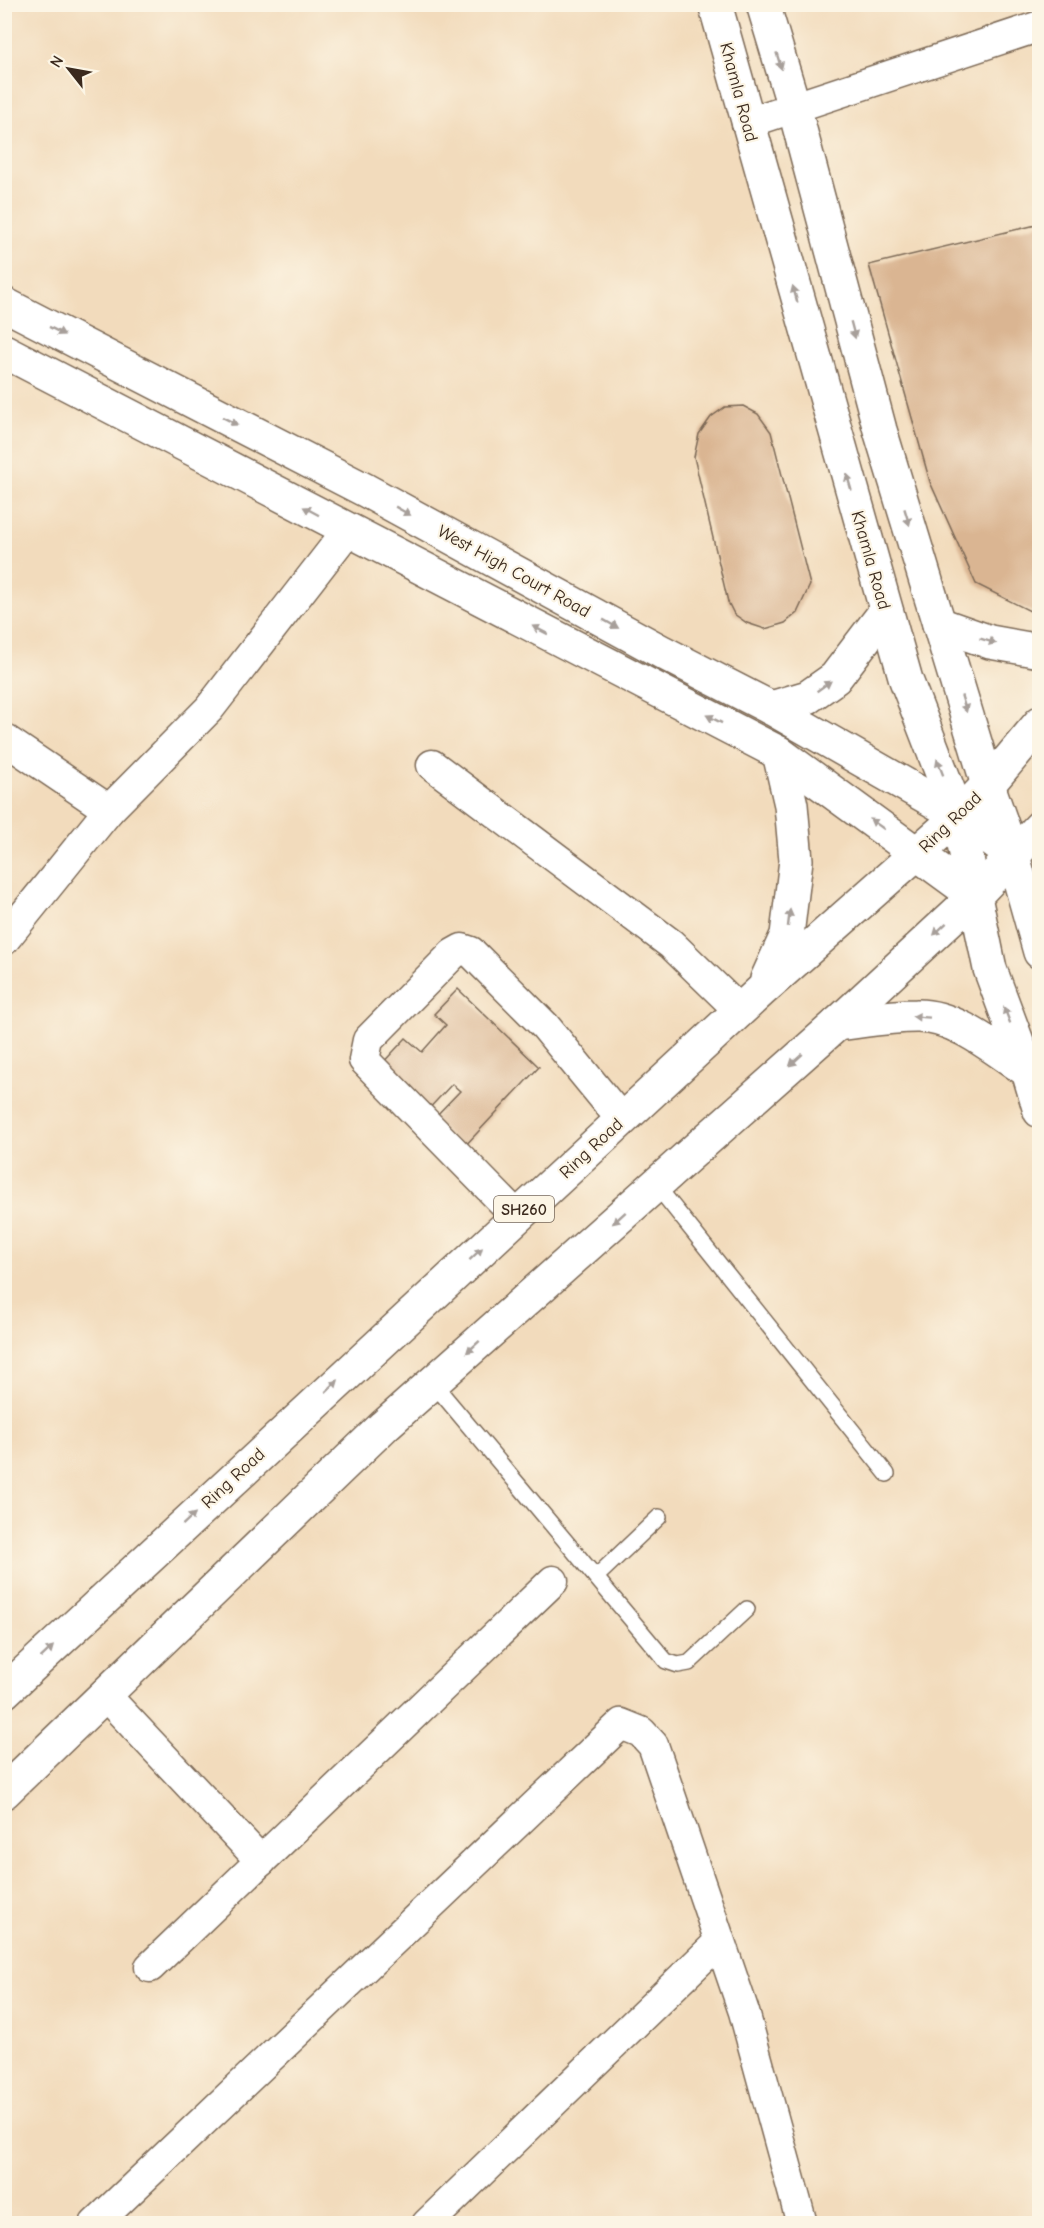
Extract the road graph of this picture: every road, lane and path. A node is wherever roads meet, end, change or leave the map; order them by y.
1 (715, 4) edge
2 (763, 4) edge
3 (1040, 26) edge
4 (794, 107) junction
5 (747, 123) junction
6 (4, 304) edge
7 (4, 351) edge
8 (348, 530) junction
9 (886, 611) junction
10 (939, 624) junction
11 (1040, 651) edge
12 (771, 708) junction
13 (1040, 723) edge
14 (4, 739) edge
15 (779, 753) junction
16 (432, 765) dead end
17 (988, 785) junction
18 (109, 810) junction
19 (958, 815) junction
20 (1040, 827) edge
21 (918, 854) junction
22 (1013, 856) junction
23 (975, 897) junction
24 (4, 940) edge
25 (1040, 952) edge
26 (750, 1001) junction
27 (837, 1024) junction
28 (1028, 1071) junction
29 (1040, 1110) edge
30 (621, 1120) junction
31 (656, 1185) junction
32 (517, 1216) junction
33 (433, 1383) junction
34 (887, 1474) dead end
35 (659, 1517) dead end
36 (596, 1577) junction
37 (553, 1581) dead end
38 (747, 1609) dead end
39 (4, 1692) edge
40 (105, 1695) junction
41 (4, 1792) edge
42 (261, 1861) junction
43 (718, 1943) junction
44 (150, 1967) dead end
45 (95, 2223) edge
46 (427, 2223) edge
47 (802, 2223) edge

1 - 5 main road, Khamla Road
2 -> 4 main road
3 - 4 street
4 - 5 street
4 -> 10 main road
9 -> 5 main road, Khamla Road
6 -> 12 main road, West High Court Road
8 -> 7 main road, West High Court Road
15 -> 8 main road, West High Court Road
8 - 18 street
12 -> 9 main road
19 -> 9 main road, Khamla Road
10 -> 11 main road
10 -> 17 main road
12 - 19 main road, West High Court Road
13 - 17 main road, Ring Road / SH260
14 - 18 street
21 -> 15 main road, West High Court Road
26 -> 15 main road
16 - 26 street
17 - 19 main road, Ring Road / SH260
17 - 22 main road
18 - 24 street
19 - 21 main road, Ring Road / SH260
19 - 22 main road, West High Court Road
19 - 23 main road, Khamla Road
20 - 22 main road
21 - 23 main road, West High Court Road
21 - 26 main road, Ring Road / SH260
22 - 23 main road
22 - 25 main road
23 -> 27 main road
28 -> 23 main road, Khamla Road
26 - 30 main road, Ring Road / SH260
28 -> 27 main road
27 -> 31 main road
28 - 29 main road, Khamla Road
30 - 32 main road, Ring Road / SH260
30 - 32 street
31 -> 33 main road
31 - 34 lane
39 -> 32 main road, Ring Road / SH260
33 - 36 lane
33 - 40 main road
35 - 36 lane
36 - 38 lane
37 - 42 street
40 - 41 main road
40 - 42 street
42 - 44 street
43 - 45 street
43 - 46 street
43 - 47 street

